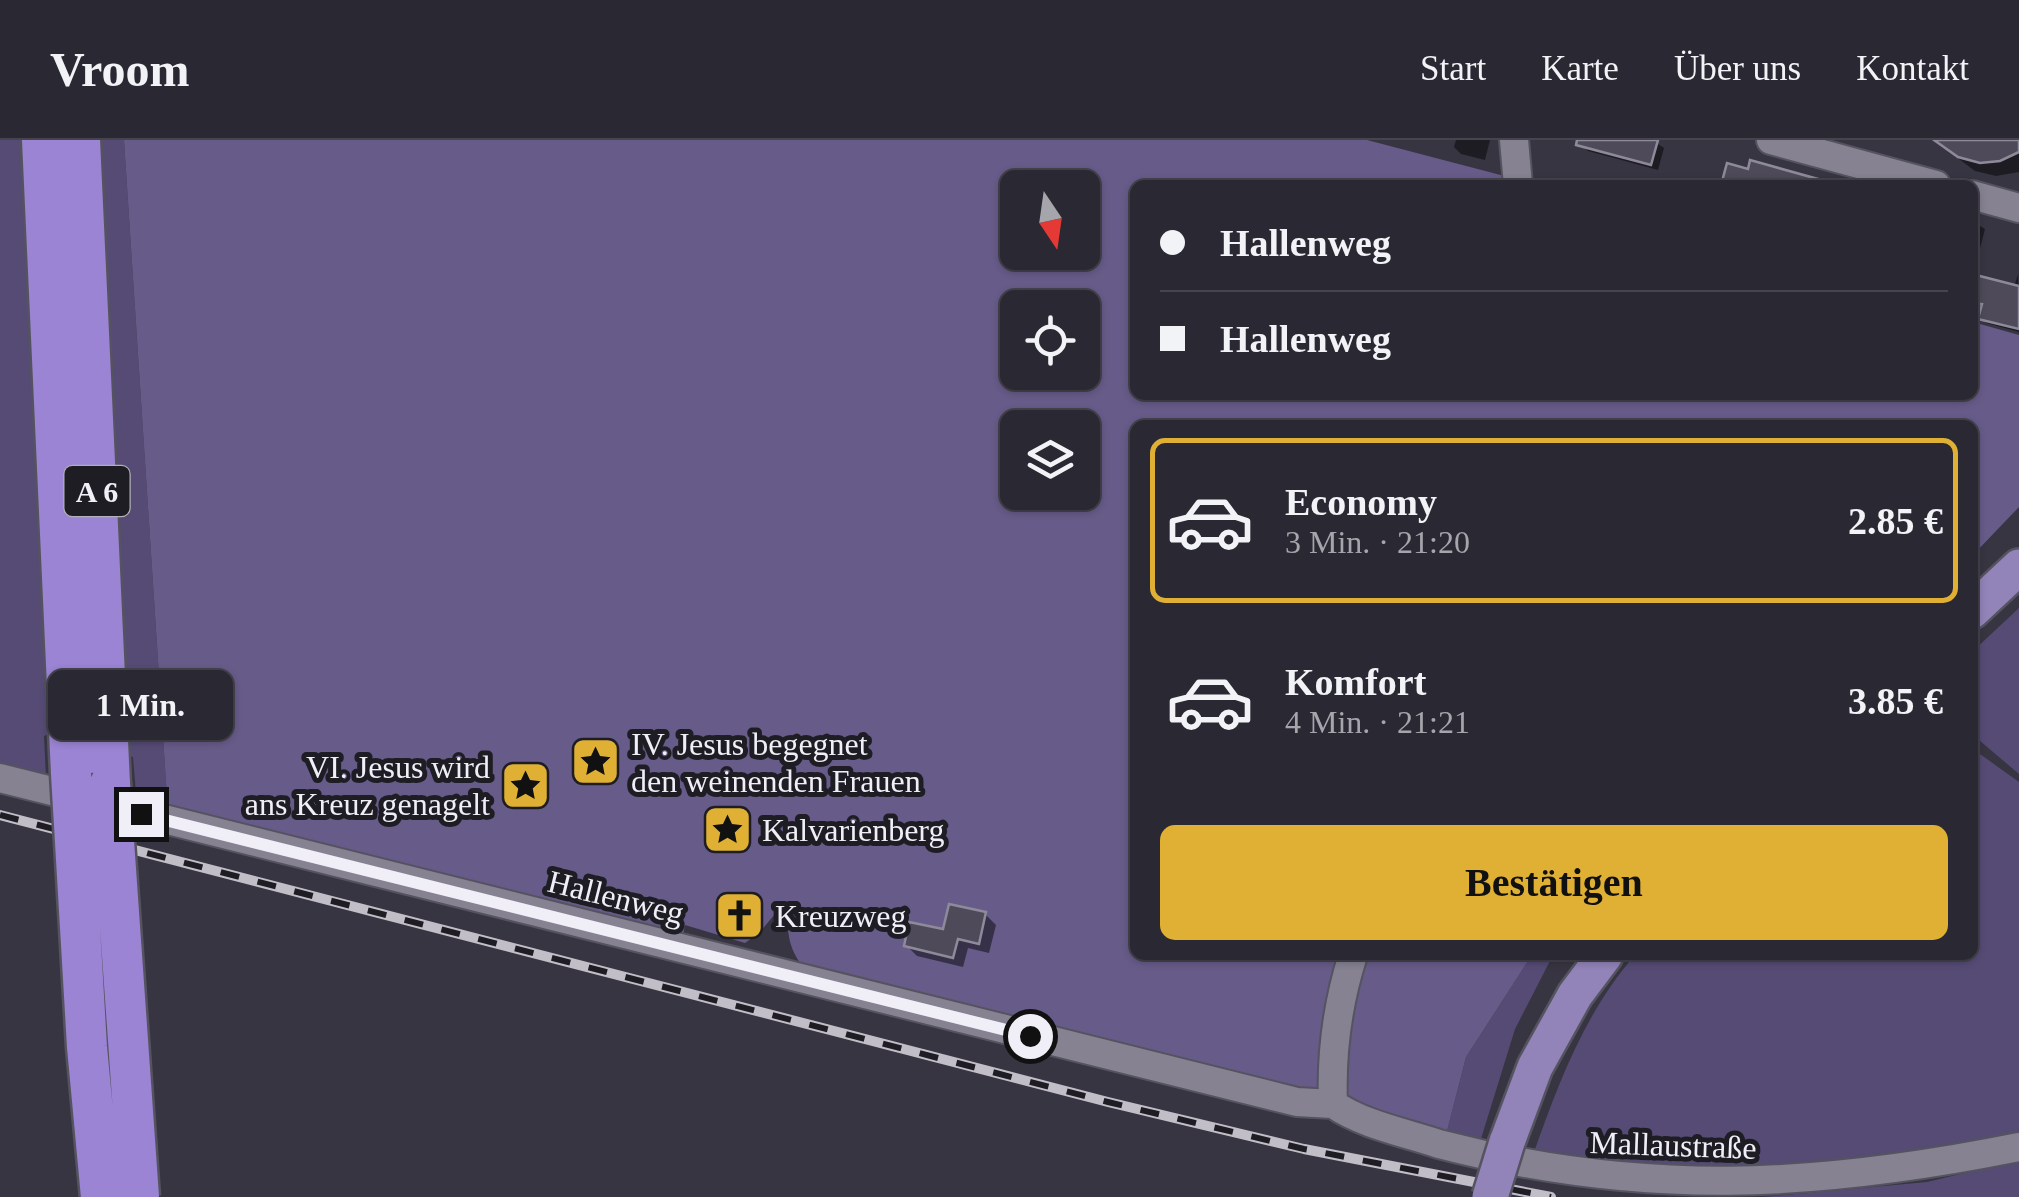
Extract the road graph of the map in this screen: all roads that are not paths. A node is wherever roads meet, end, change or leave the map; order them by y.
1 (42, 140) edge
2 (80, 140) edge
3 (1514, 140) edge
4 (1771, 140) edge
5 (1518, 180) edge
6 (1918, 180) edge
7 (1978, 197) edge
8 (2019, 208) edge
9 (2019, 567) edge
10 (1978, 605) edge
11 (0, 778) edge
12 (1351, 960) edge
13 (1601, 960) edge
14 (1333, 1104) junction
15 (2019, 1148) edge
16 (101, 1197) edge
17 (139, 1197) edge
18 (1490, 1197) edge

1 - 16 highway, A 6, bridge
2 - 17 highway, A 6, bridge
3 - 5 street
4 - 6 street
7 - 8 street
9 - 10 main road
11 - 14 street, Hallenweg
12 - 14 street
13 - 18 main road, bridge
14 - 15 street, Mallaustraße

